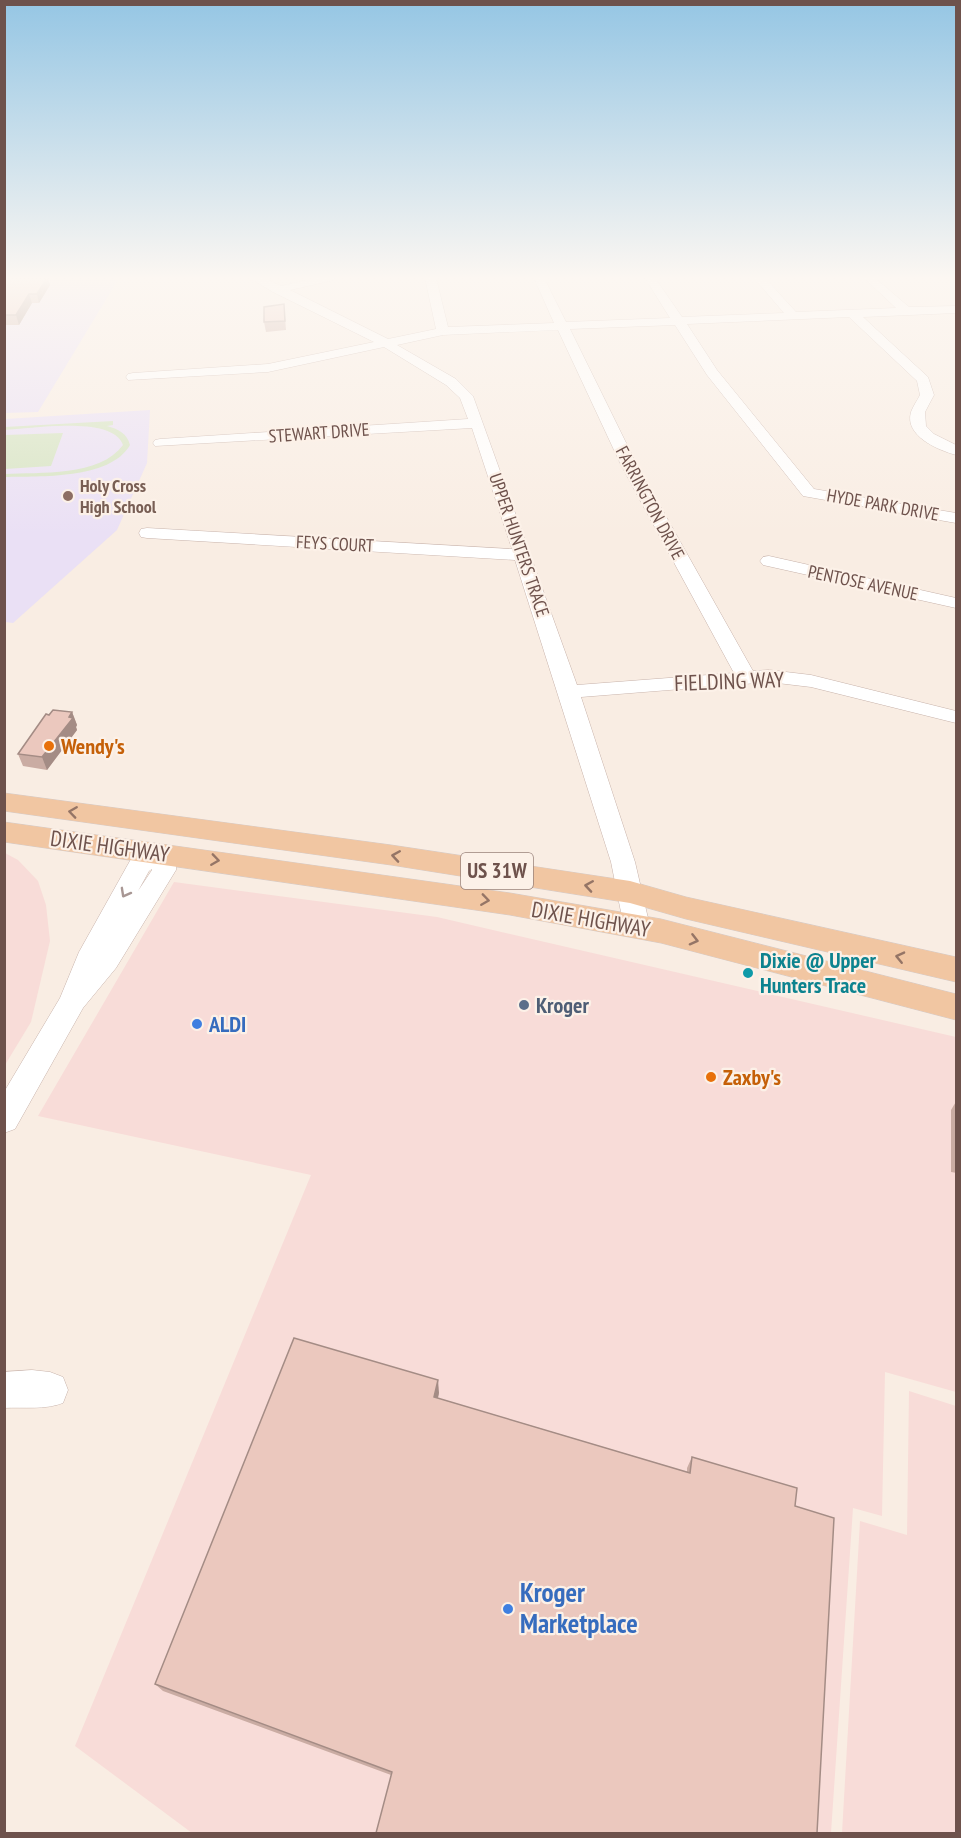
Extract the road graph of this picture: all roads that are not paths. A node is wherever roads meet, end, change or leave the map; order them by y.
1 (287, 364) edge
2 (420, 364) edge
3 (581, 364) edge
4 (706, 364) edge
5 (906, 364) edge
6 (133, 376) dead end
7 (477, 423) junction
8 (160, 443) dead end
9 (957, 450) edge
10 (957, 518) edge
11 (147, 533) dead end
12 (523, 555) junction
13 (769, 561) dead end
14 (957, 603) edge
15 (746, 677) junction
16 (569, 692) junction
17 (957, 717) edge
18 (4, 802) edge
19 (4, 832) edge
20 (260, 837) junction
21 (164, 853) junction
22 (630, 892) junction
23 (637, 927) junction
24 (957, 970) edge
25 (957, 1007) edge
26 (4, 1120) edge
27 (4, 1390) edge
28 (50, 1390) dead end

1 - 6 street
2 - 7 street, UPPER HUNTERS TRACE
3 - 15 street, FARRINGTON DRIVE
4 - 10 street, HYDE PARK DRIVE
5 - 9 street
7 - 8 street, STEWART DRIVE
7 - 12 street, UPPER HUNTERS TRACE
11 - 12 street, FEYS COURT
12 - 16 street, UPPER HUNTERS TRACE
13 - 14 street, PENTOSE AVENUE
15 - 16 street, FIELDING WAY
15 - 17 street, FIELDING WAY
16 - 22 street, UPPER HUNTERS TRACE
20 -> 18 main road, DIXIE HIGHWAY / US 31W
19 - 21 main road, DIXIE HIGHWAY / US 31W
20 - 21 main road
22 -> 20 main road, DIXIE HIGHWAY / US 31W
21 -> 23 main road, DIXIE HIGHWAY / US 31W
21 - 26 street
22 - 23 street, UPPER HUNTERS TRACE
24 -> 22 main road, DIXIE HIGHWAY / US 31W
23 -> 25 main road, DIXIE HIGHWAY / US 31W
27 - 28 street

